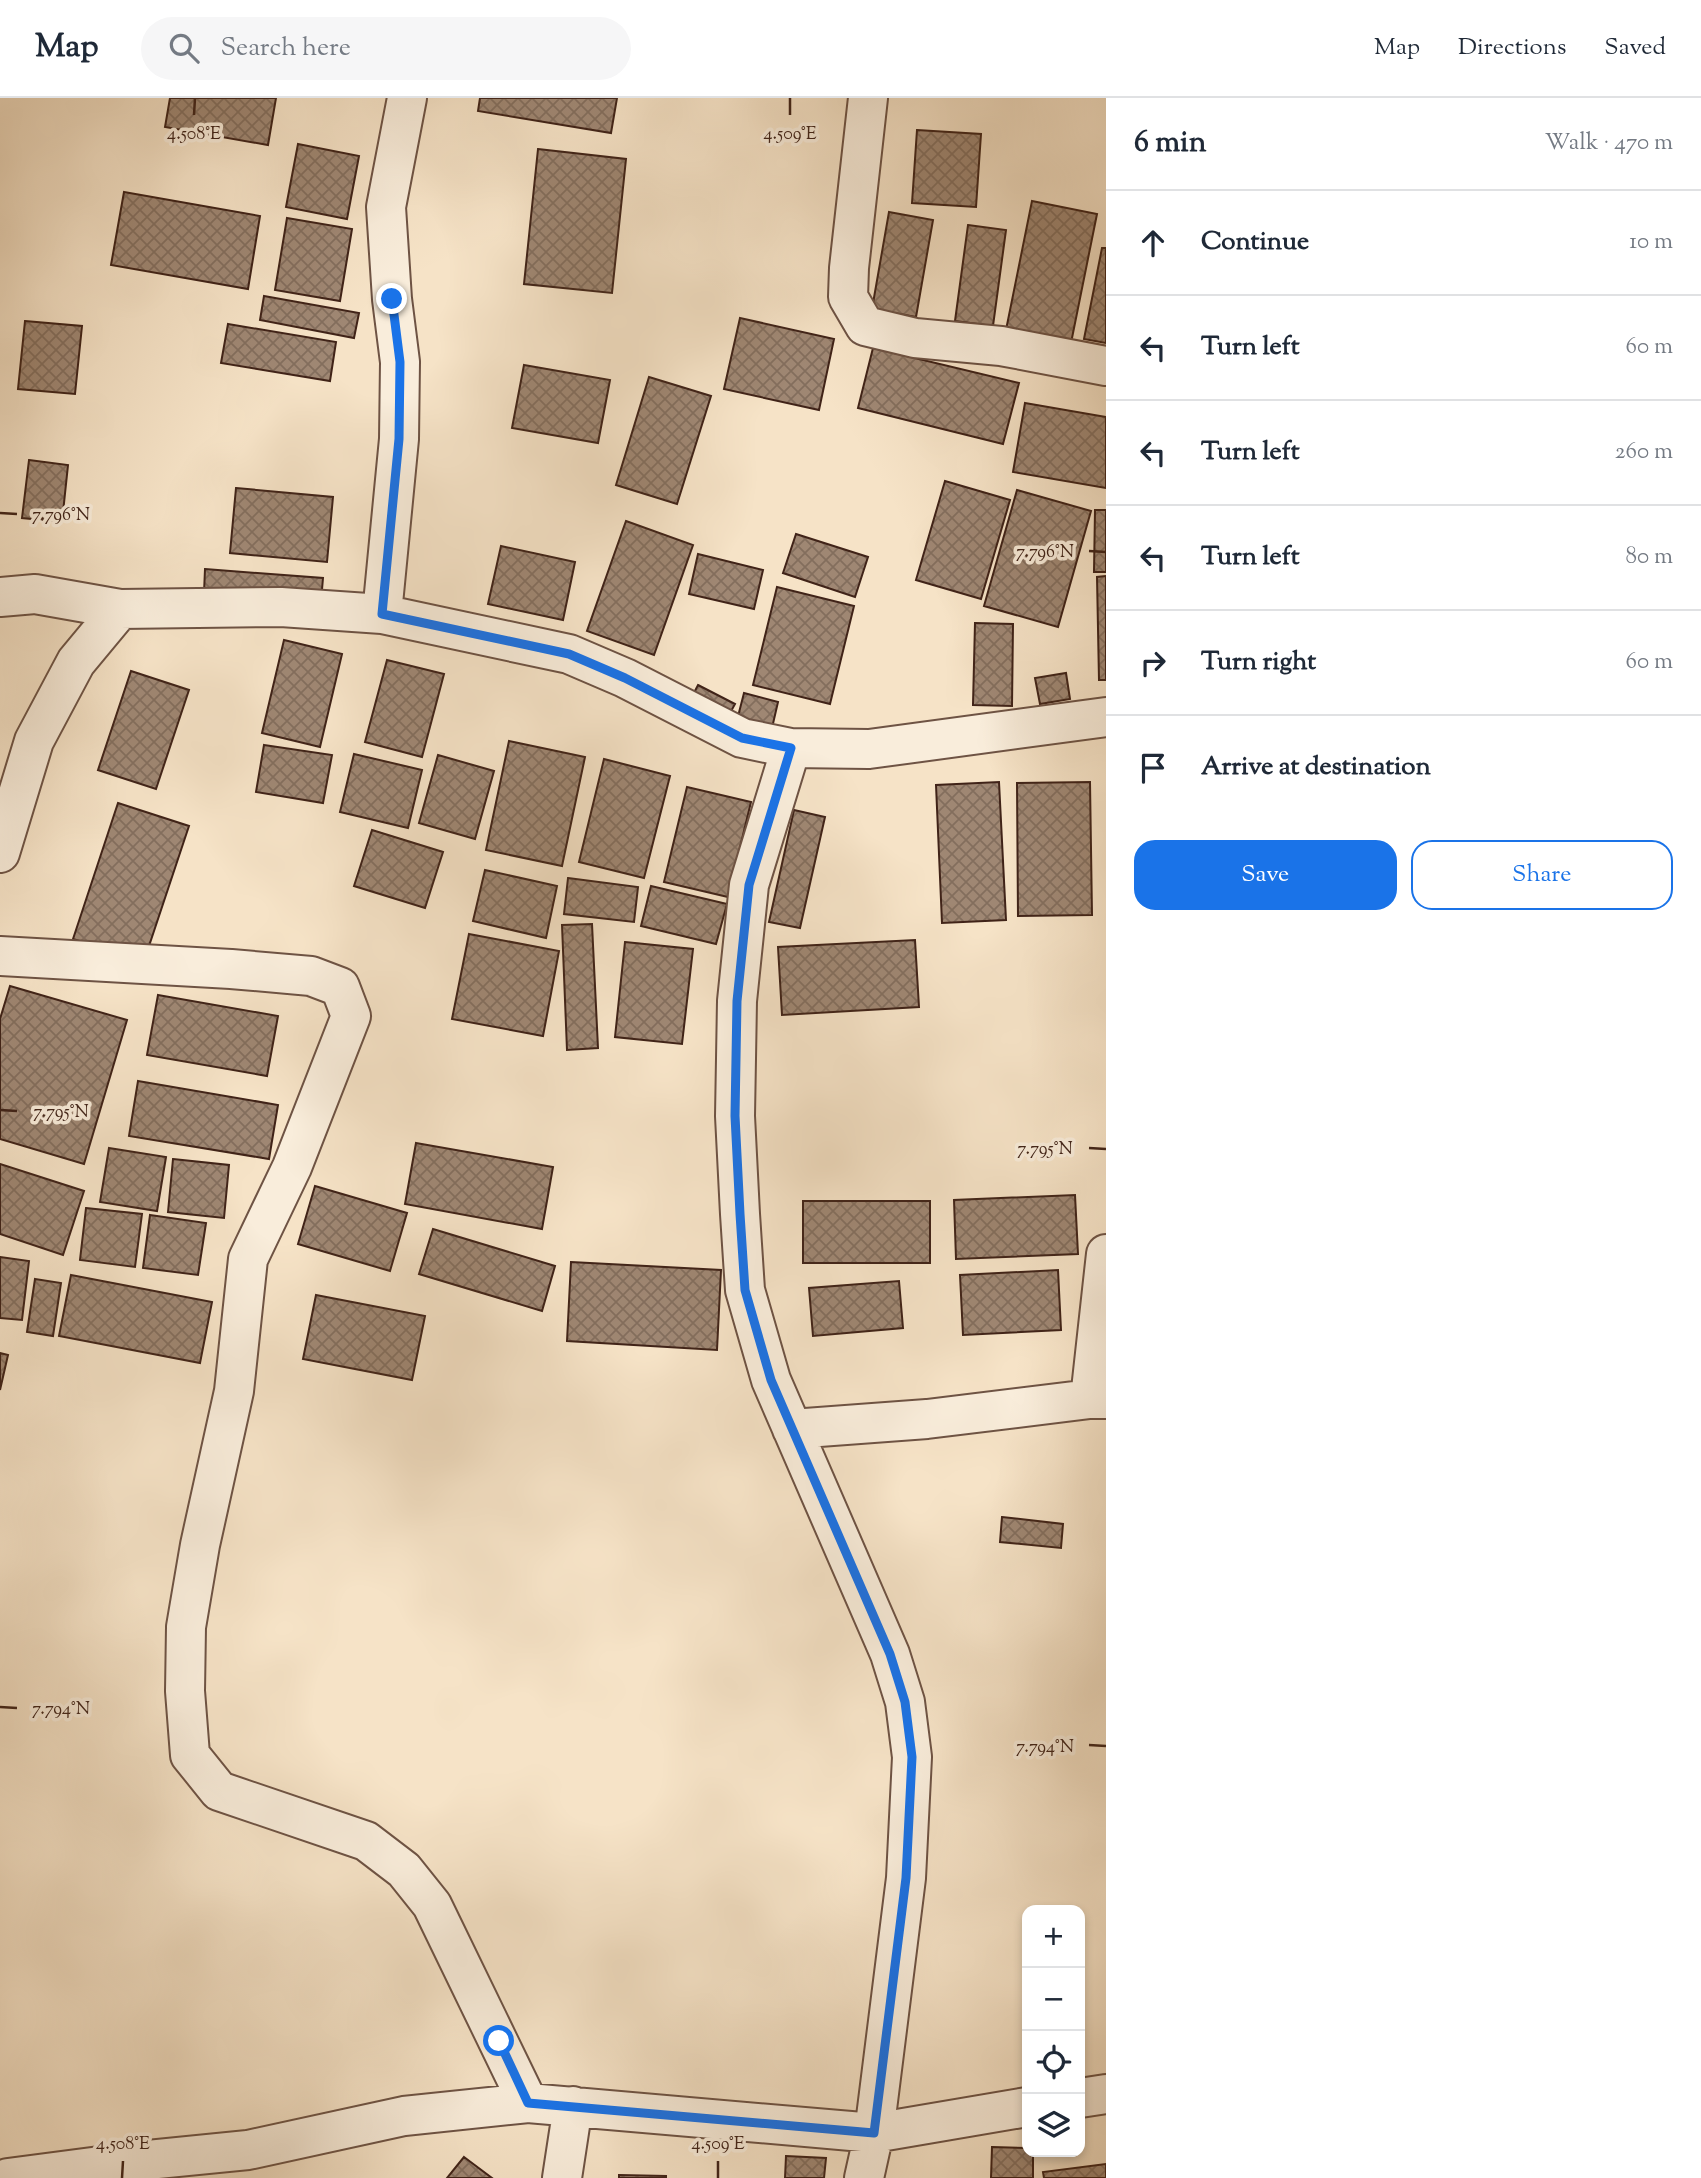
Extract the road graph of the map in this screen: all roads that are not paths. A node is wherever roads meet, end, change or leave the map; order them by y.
1 (407, 98) edge
2 (868, 98) edge
3 (1106, 366) edge
4 (0, 597) edge
5 (120, 609) junction
6 (382, 614) junction
7 (1105, 725) edge
8 (791, 748) junction
9 (0, 853) edge
10 (0, 956) edge
11 (1106, 1254) edge
12 (1098, 1399) edge
13 (792, 1429) junction
14 (1106, 2094) edge
15 (1085, 2097) edge
16 (528, 2103) junction
17 (573, 2106) junction
18 (1022, 2108) edge
19 (874, 2133) junction
20 (8, 2178) edge
21 (562, 2178) edge
22 (864, 2178) edge

1 - 6 street
2 - 3 street
4 - 5 street
5 - 6 street
5 - 9 street
6 - 8 street
7 - 8 street
8 - 13 street
10 - 16 street
11 - 12 street
12 - 13 street
13 - 19 street
14 - 15 street
16 - 17 street
16 - 20 street
17 - 19 street
17 - 21 street
18 - 19 street
19 - 22 street

